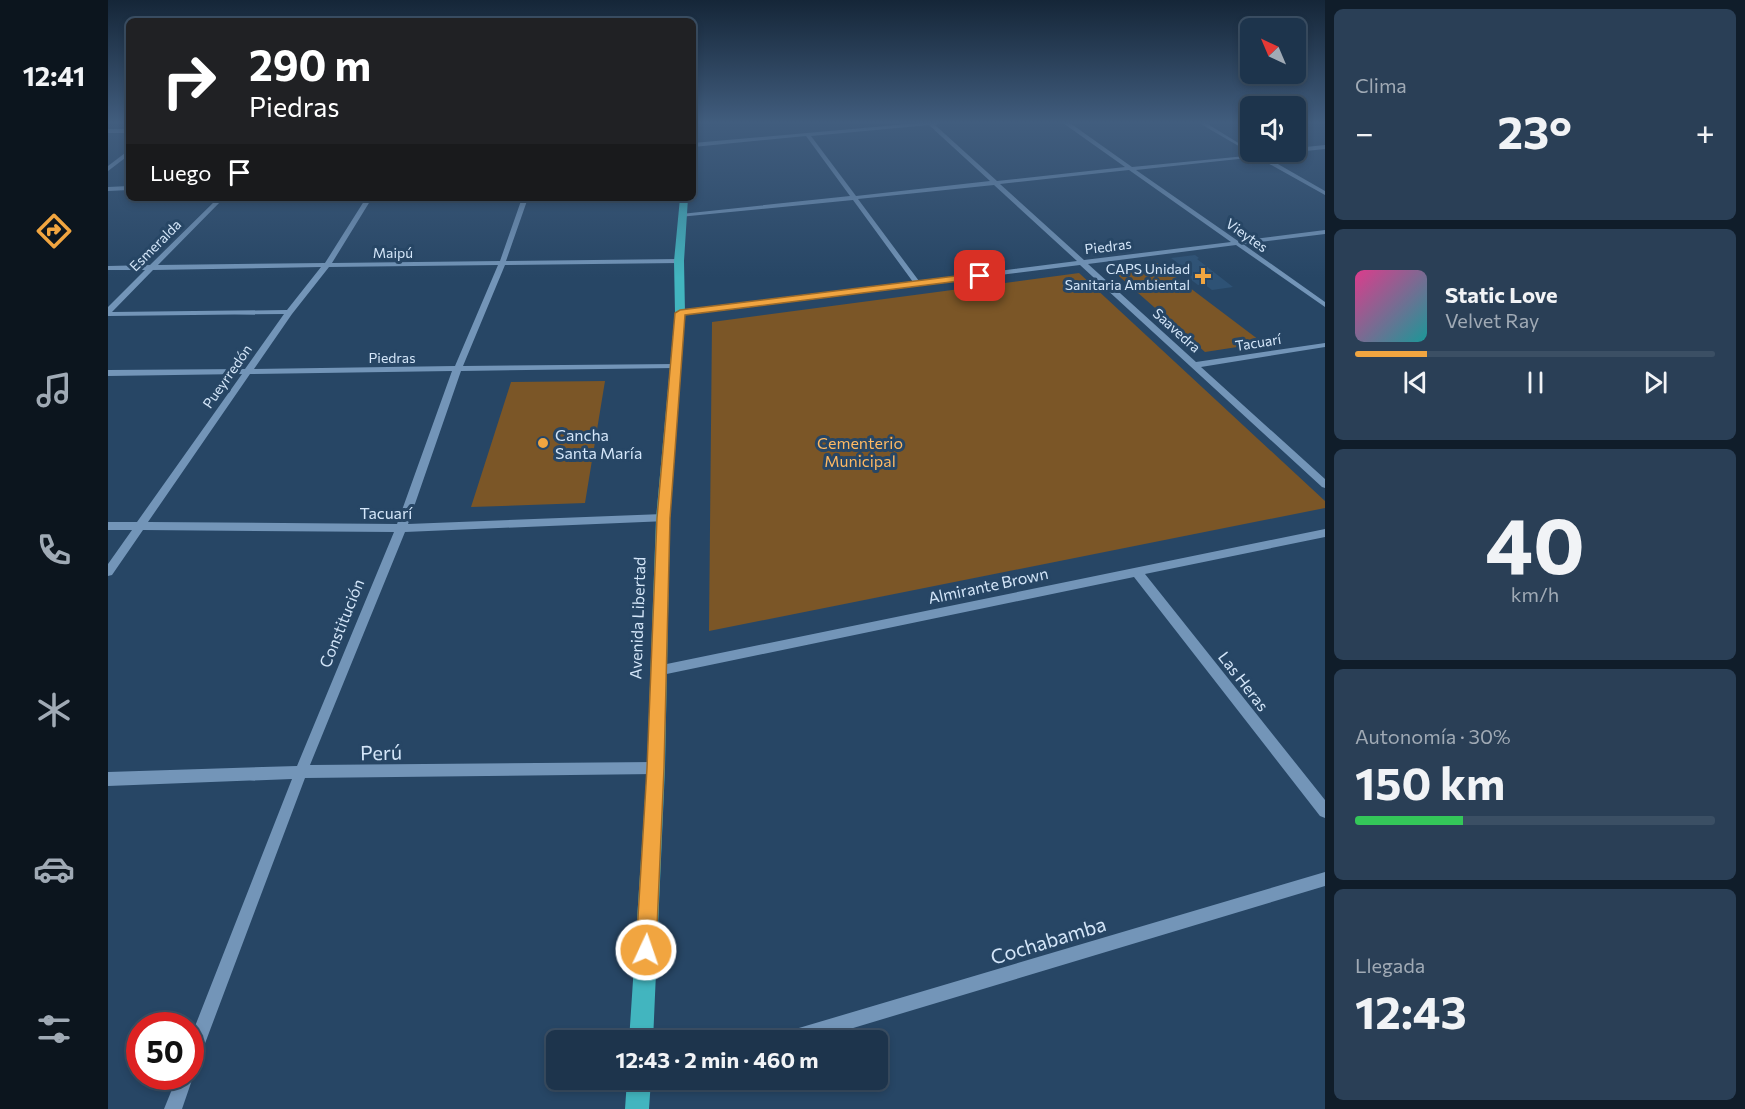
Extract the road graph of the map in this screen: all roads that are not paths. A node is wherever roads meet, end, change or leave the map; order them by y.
1 (838, 175) edge
2 (989, 175) edge
3 (1066, 175) edge
4 (1140, 175) edge
5 (1293, 175) edge
6 (997, 182) junction
7 (126, 188) edge
8 (108, 189) edge
9 (1325, 193) edge
10 (855, 198) junction
11 (218, 201) edge
12 (367, 201) edge
13 (524, 201) edge
14 (684, 201) edge
15 (681, 216) junction
16 (1325, 232) edge
17 (1238, 244) junction
18 (679, 261) junction
19 (1085, 263) junction
20 (501, 264) junction
21 (327, 265) junction
22 (108, 268) edge
23 (148, 268) junction
24 (918, 284) junction
25 (1325, 305) edge
26 (289, 312) junction
27 (108, 313) edge
28 (680, 313) junction
29 (1325, 345) edge
30 (1196, 365) junction
31 (675, 366) junction
32 (250, 370) junction
33 (457, 370) junction
34 (108, 373) edge
35 (1325, 485) edge
36 (663, 518) junction
37 (108, 526) edge
38 (139, 526) junction
39 (400, 528) junction
40 (1325, 533) edge
41 (1136, 571) junction
42 (108, 572) edge
43 (657, 670) junction
44 (656, 768) junction
45 (301, 772) junction
46 (108, 779) edge
47 (1325, 811) edge
48 (1325, 879) edge
49 (204, 1025) edge
50 (642, 1030) edge
51 (819, 1030) edge
52 (180, 1090) edge
53 (641, 1090) edge
54 (173, 1109) edge
55 (637, 1109) edge

1 - 10 street
2 - 6 street, Saavedra
3 - 6 street
4 - 17 street, Vieytes
5 - 9 street
6 - 10 street
6 - 19 street, Saavedra
7 - 8 street
10 - 15 street
10 - 24 street
11 - 23 street, Esmeralda
12 - 21 street, Pueyrredón
13 - 20 street, Constitución
14 - 15 main road, Avenida Libertad
15 - 18 main road, Avenida Libertad
16 - 17 street, Piedras
17 - 19 street, Piedras
17 - 25 street, Vieytes
18 - 20 street, Maipú
18 - 28 main road, Avenida Libertad
19 - 24 street, Piedras
19 - 30 street, Saavedra
20 - 21 street, Maipú
20 - 33 street, Constitución
21 - 23 street, Maipú
21 - 26 street, Pueyrredón
22 - 23 street, Maipú
23 - 27 street, Esmeralda
24 - 28 street, Piedras
26 - 27 street
26 - 32 street, Pueyrredón
28 - 31 main road, Avenida Libertad
29 - 30 street, Tacuarí
30 - 35 street, Saavedra
31 - 33 street, Piedras
31 - 36 main road, Avenida Libertad
32 - 33 street, Piedras
32 - 34 street, Piedras
32 - 38 street, Pueyrredón
33 - 39 street, Constitución
36 - 39 street, Tacuarí
36 - 43 main road, Avenida Libertad
37 - 38 street, Tacuarí
38 - 39 street, Tacuarí
38 - 42 street, Pueyrredón
39 - 45 street, Constitución
40 - 41 street, Almirante Brown
41 - 43 street, Almirante Brown
41 - 47 street, Las Heras
43 - 44 main road, Avenida Libertad
44 - 45 street, Perú
44 - 50 main road, Avenida Libertad
45 - 46 street, Perú
45 - 49 street, Constitución
48 - 51 street, Cochabamba
52 - 54 street
53 - 55 main road

